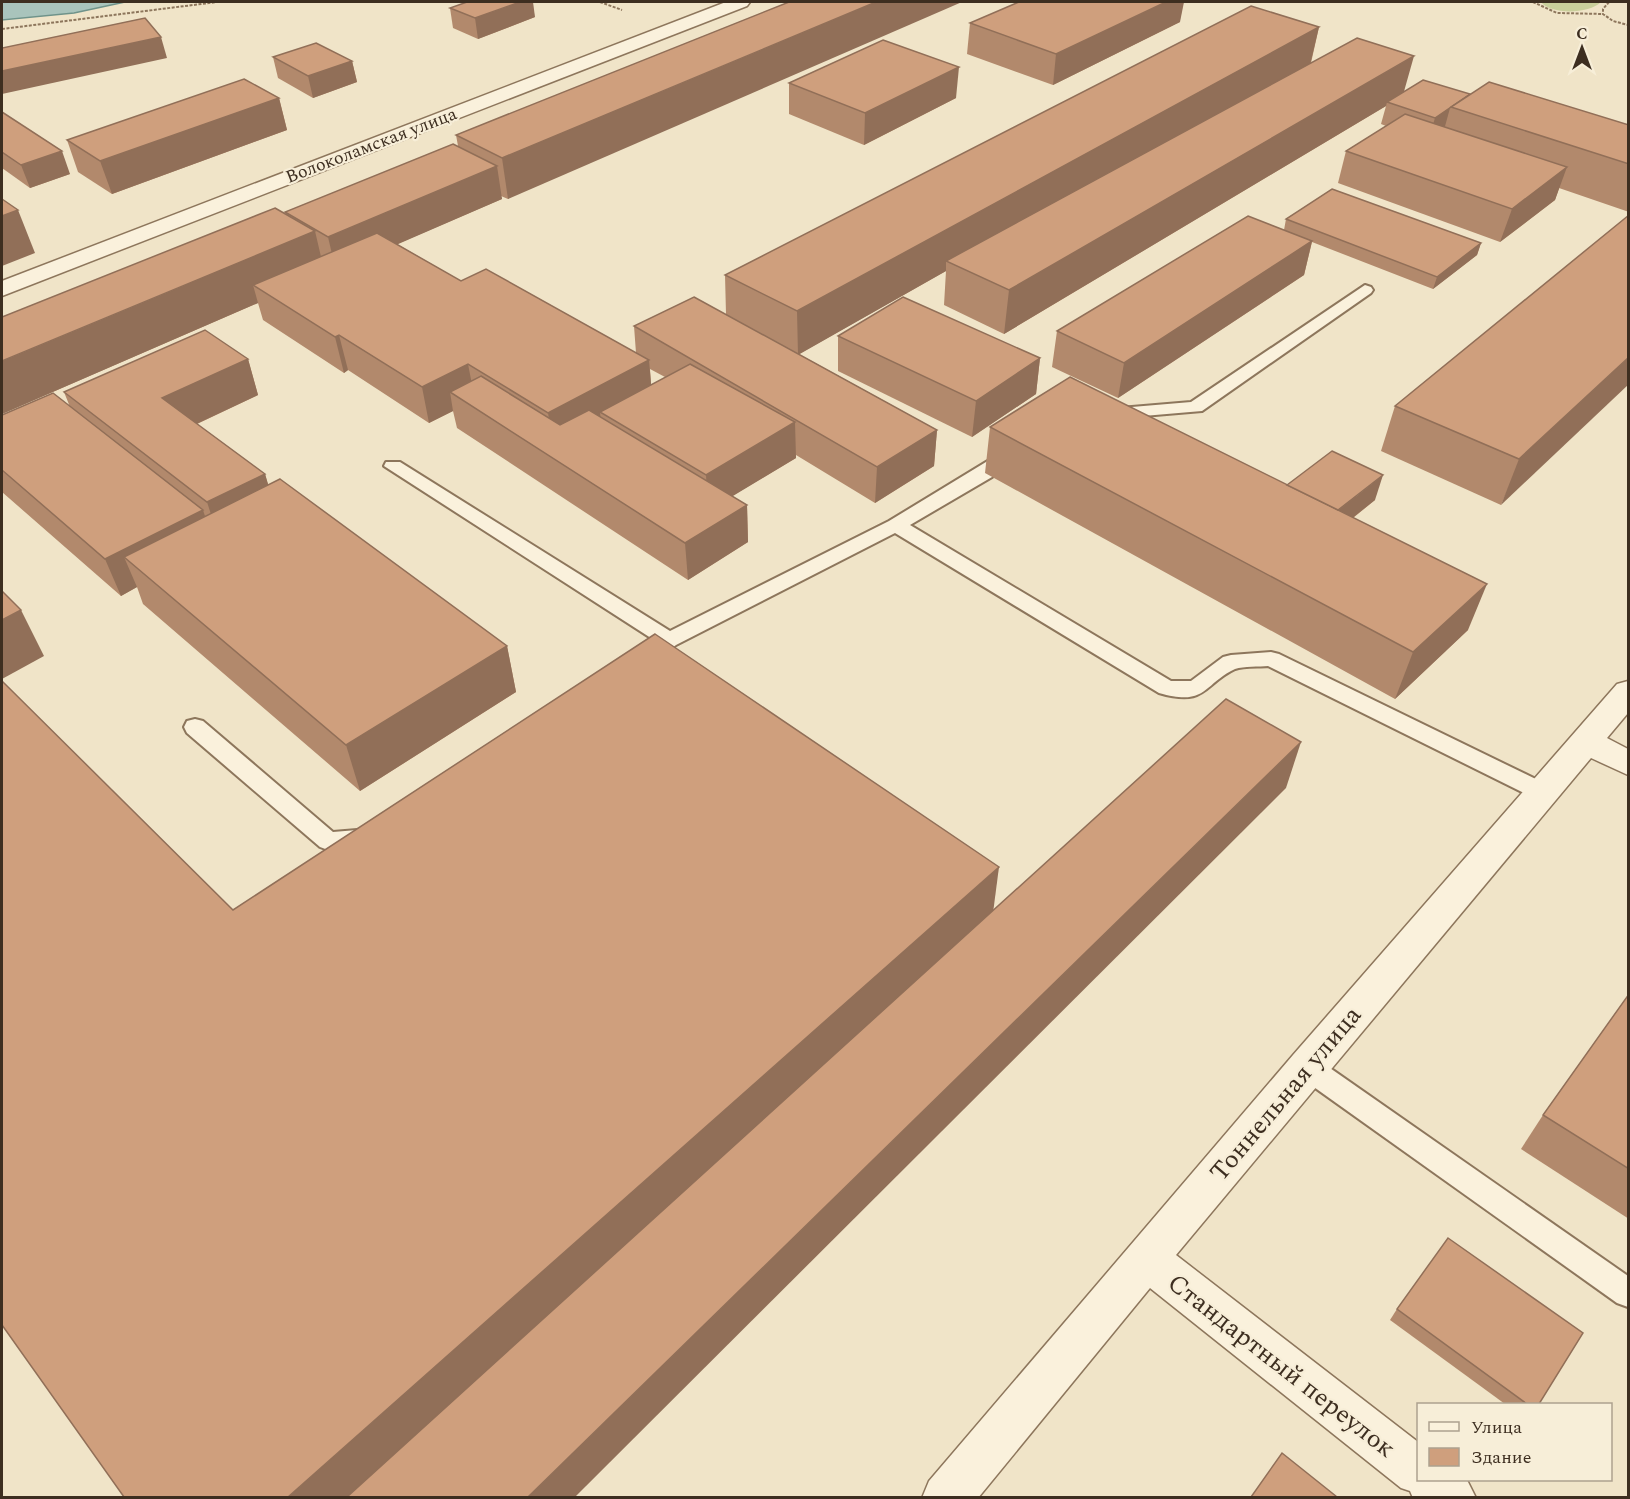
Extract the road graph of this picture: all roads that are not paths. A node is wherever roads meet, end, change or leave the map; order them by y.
1 (741, 2) edge
2 (2, 289) edge
3 (1365, 290) dead end
4 (1091, 415) edge
5 (1021, 446) edge
6 (393, 466) dead end
7 (896, 525) junction
8 (669, 640) junction
9 (621, 673) edge
10 (1629, 692) edge
11 (195, 727) dead end
12 (1586, 741) junction
13 (1629, 763) edge
14 (1542, 792) junction
15 (387, 826) edge
16 (1307, 1067) junction
17 (1146, 1258) junction
18 (1629, 1293) edge
19 (1417, 1470) edge
20 (1432, 1481) edge
21 (946, 1497) edge
22 (1452, 1497) edge

1 - 2 street, Волоколамская улица
3 - 4 lane
5 - 7 lane
6 - 8 lane
7 - 8 lane
7 - 14 lane
8 - 9 lane
10 - 12 street, Тоннельная улица
11 - 15 lane
12 - 13 street
12 - 14 street, Тоннельная улица
14 - 16 street, Тоннельная улица
16 - 17 street, Тоннельная улица
16 - 18 lane
17 - 19 street, Стандартный переулок
17 - 21 street, Тоннельная улица
20 - 22 street

